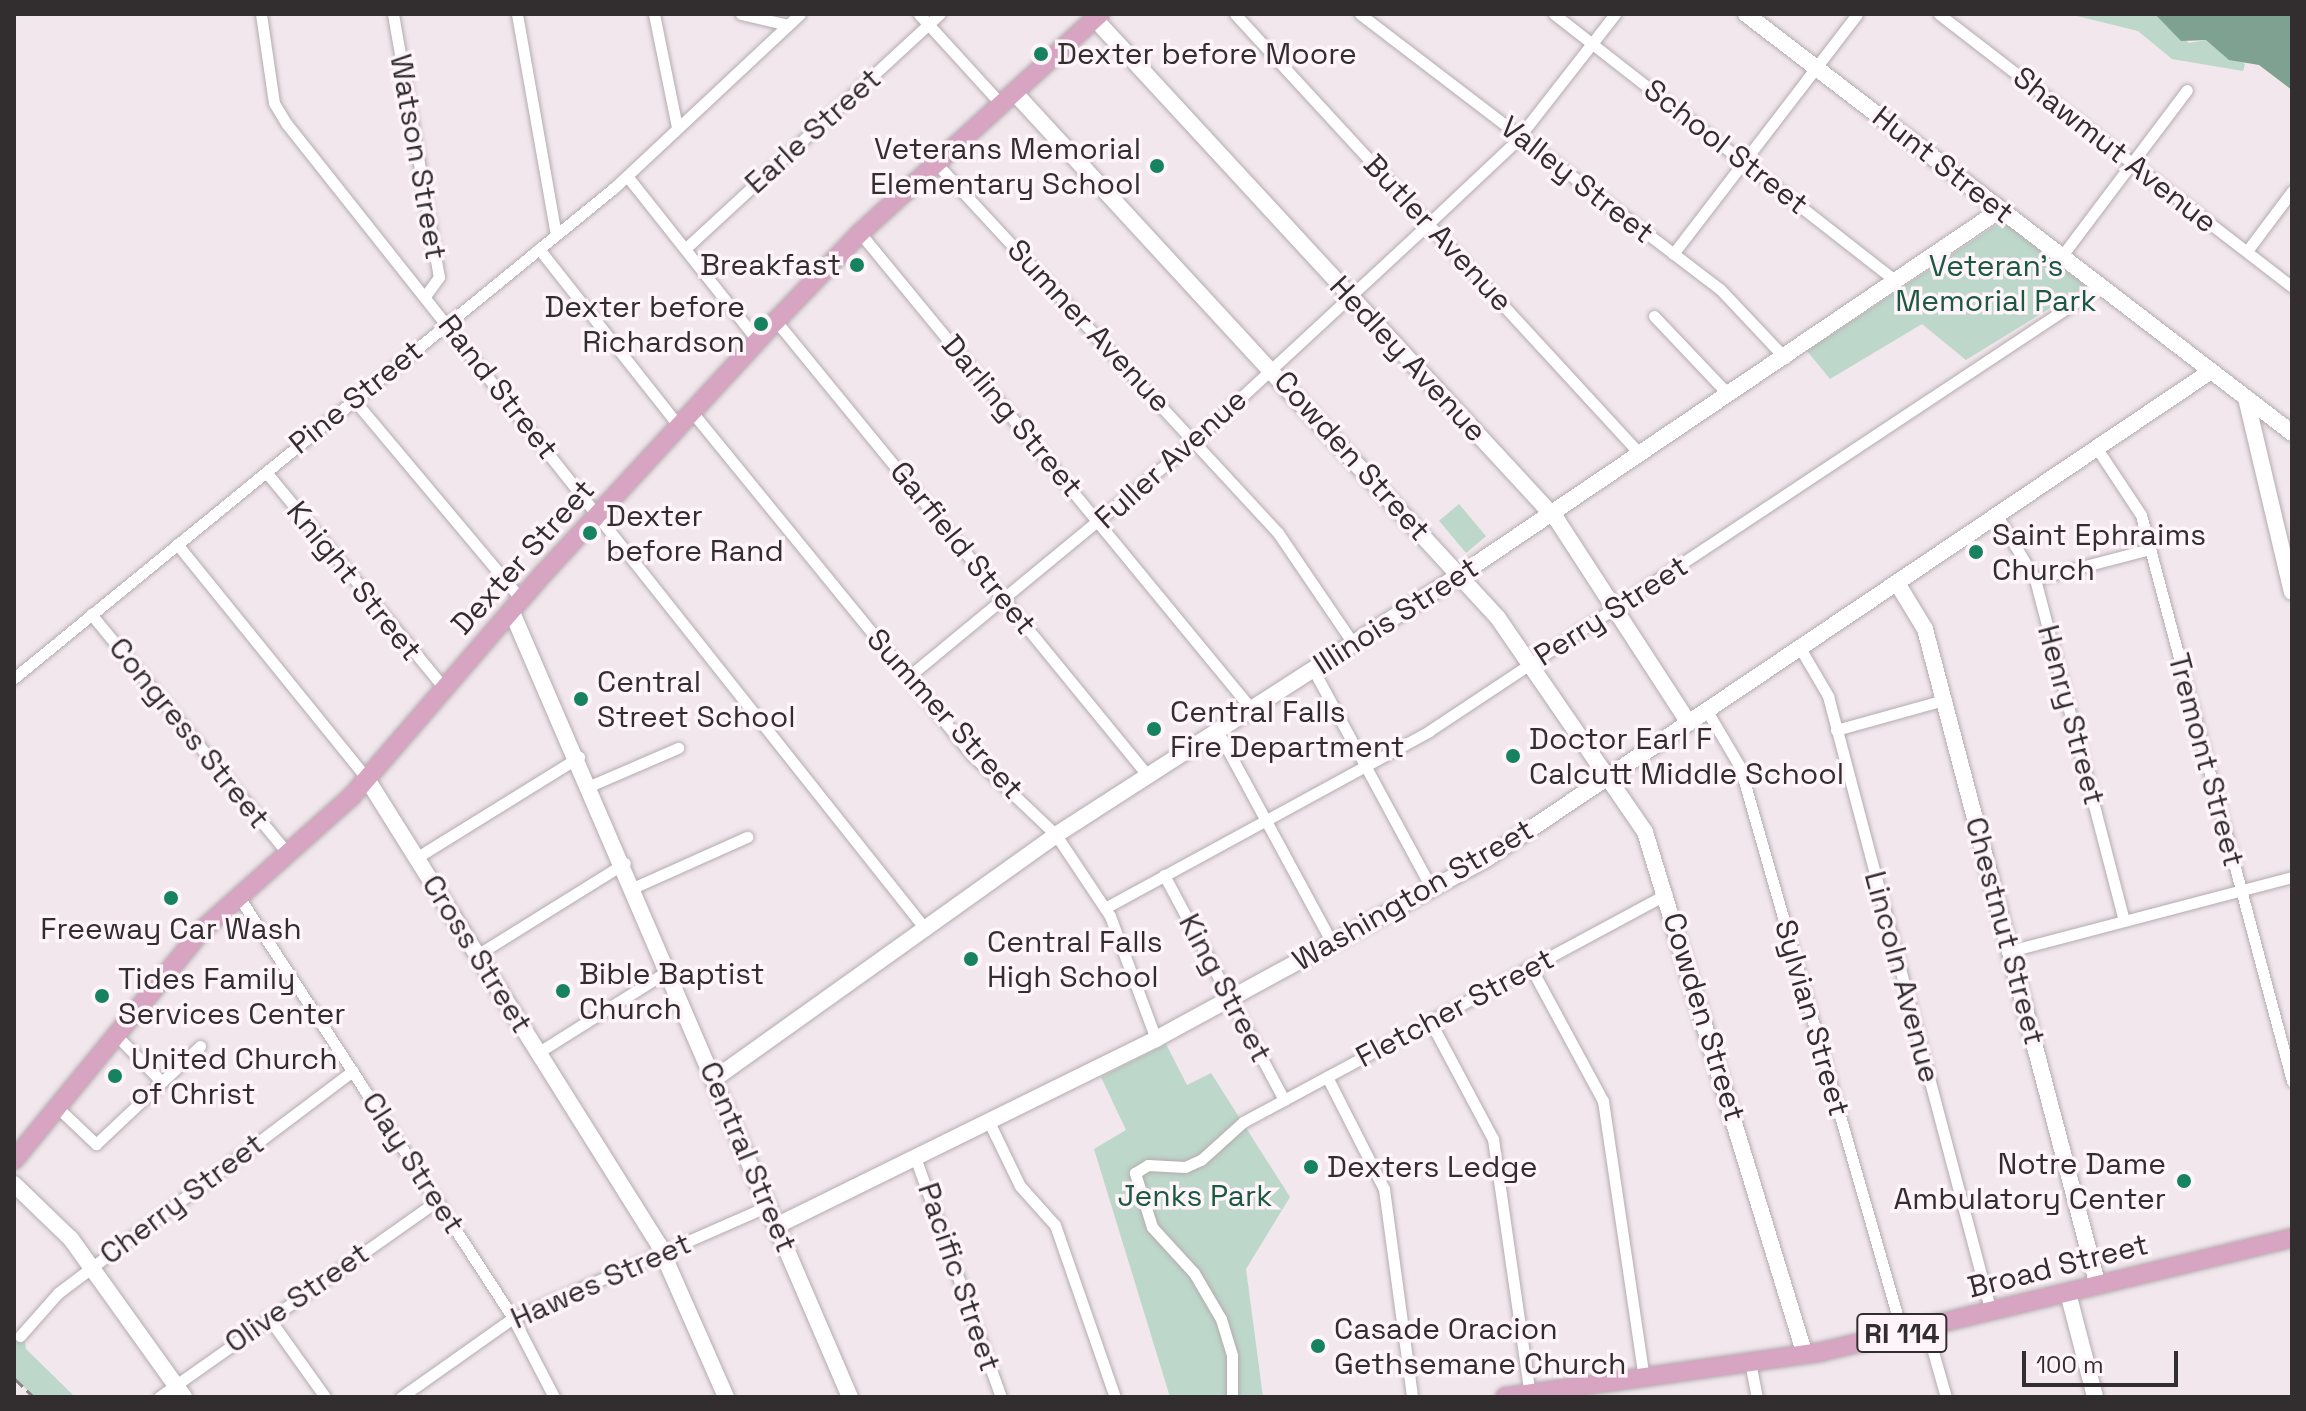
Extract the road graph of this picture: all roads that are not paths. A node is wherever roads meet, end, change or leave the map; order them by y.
1 (261, 14) edge
2 (393, 14) edge
3 (517, 14) edge
4 (654, 14) edge
5 (741, 14) edge
6 (800, 14) edge
7 (919, 14) edge
8 (940, 14) edge
9 (1235, 14) edge
10 (1360, 14) edge
11 (1554, 14) edge
12 (1615, 14) edge
13 (1746, 14) edge
14 (1857, 14) edge
15 (1939, 14) edge
16 (1097, 16) edge
17 (788, 25) junction
18 (929, 25) junction
19 (1592, 44) junction
20 (1816, 68) junction
21 (2187, 90) dead end
22 (1008, 98) junction
23 (677, 127) junction
24 (1521, 136) junction
25 (1744, 162) junction
26 (2132, 162) junction
27 (936, 163) junction
28 (627, 176) junction
29 (2292, 191) edge
30 (2000, 210) junction
31 (1428, 224) junction
32 (860, 233) junction
33 (556, 235) junction
34 (686, 248) junction
35 (539, 249) junction
36 (2247, 251) junction
37 (1673, 254) junction
38 (2061, 257) junction
39 (1896, 281) junction
40 (2100, 286) junction
41 (2292, 287) edge
42 (426, 295) junction
43 (1350, 296) junction
44 (1654, 316) dead end
45 (776, 321) junction
46 (447, 322) junction
47 (758, 341) junction
48 (1785, 358) junction
49 (1272, 369) junction
50 (2211, 371) junction
51 (1728, 394) junction
52 (2246, 398) junction
53 (354, 400) junction
54 (686, 419) junction
55 (2292, 433) edge
56 (1195, 440) junction
57 (2098, 450) junction
58 (1640, 454) junction
59 (266, 472) junction
60 (1551, 513) junction
61 (597, 514) junction
62 (1998, 517) junction
63 (1101, 522) junction
64 (177, 544) junction
65 (2150, 549) junction
66 (1460, 575) junction
67 (2035, 579) junction
68 (1897, 583) junction
69 (2292, 592) edge
70 (1005, 601) junction
71 (516, 604) junction
72 (1616, 608) junction
73 (91, 614) junction
74 (1354, 645) junction
75 (1800, 648) junction
76 (1533, 663) junction
77 (1314, 671) junction
78 (908, 677) junction
79 (14, 678) edge
80 (444, 688) junction
81 (1944, 700) junction
82 (1253, 711) junction
83 (1707, 711) junction
84 (1689, 723) junction
85 (1836, 730) junction
86 (1218, 732) junction
87 (678, 748) dead end
88 (579, 756) junction
89 (1366, 766) junction
90 (1149, 777) junction
91 (1608, 777) junction
92 (367, 779) junction
93 (592, 785) junction
94 (1266, 821) junction
95 (1056, 835) junction
96 (747, 837) dead end
97 (287, 853) junction
98 (416, 858) junction
99 (625, 863) junction
100 (1164, 875) junction
101 (2292, 877) edge
102 (635, 887) junction
103 (1432, 889) junction
104 (2241, 891) junction
105 (237, 894) junction
106 (1667, 894) junction
107 (1105, 908) junction
108 (2124, 921) junction
109 (926, 930) junction
110 (1332, 943) junction
111 (2010, 951) junction
112 (477, 955) junction
113 (1530, 966) junction
114 (669, 970) junction
115 (1231, 997) junction
116 (1430, 1021) junction
117 (116, 1035) junction
118 (1156, 1039) junction
119 (200, 1046) dead end
120 (539, 1052) junction
121 (353, 1071) junction
122 (1327, 1077) junction
123 (159, 1079) junction
124 (714, 1079) junction
125 (2292, 1081) edge
126 (1284, 1100) junction
127 (57, 1107) junction
128 (989, 1122) junction
129 (915, 1157) junction
130 (14, 1160) edge
131 (14, 1184) edge
132 (437, 1201) junction
133 (770, 1205) junction
134 (778, 1225) junction
135 (2292, 1238) edge
136 (664, 1253) junction
137 (92, 1266) junction
138 (2098, 1286) junction
139 (2068, 1293) junction
140 (1991, 1312) junction
141 (268, 1317) junction
142 (513, 1318) junction
143 (1926, 1327) junction
144 (1902, 1332) junction
145 (20, 1336) dead end
146 (1805, 1355) junction
147 (1750, 1362) junction
148 (1644, 1377) junction
149 (179, 1390) edge
150 (1586, 1391) edge
151 (1530, 1395) edge
152 (159, 1397) edge
153 (325, 1397) edge
154 (401, 1397) edge
155 (554, 1397) edge
156 (726, 1397) edge
157 (850, 1397) edge
158 (1001, 1397) edge
159 (1115, 1397) edge
160 (1232, 1397) edge
161 (1412, 1397) edge
162 (1505, 1397) edge
163 (1757, 1397) edge
164 (1946, 1397) edge
165 (2095, 1397) edge

1 - 42 street, Rand Street
2 - 42 street, Watson Street
3 - 33 street
4 - 23 street
5 - 17 street
6 - 17 street, Pine Street
7 - 18 street
8 - 18 street, Earle Street
9 - 31 street, Butler Avenue
10 - 24 street, Valley Street
11 - 19 street, School Street
12 - 19 street, Fuller Avenue
13 - 20 street, Hunt Street
14 - 20 street
15 - 26 street, Shawmut Avenue
16 - 22 main road, Dexter Street
16 - 43 street, Hedley Avenue
17 - 23 street, Pine Street
18 - 22 street
18 - 34 street, Earle Street
19 - 24 street, Fuller Avenue
19 - 25 street, School Street
20 - 25 street
20 - 30 street, Hunt Street
21 - 26 street
22 - 27 main road, Dexter Street
22 - 49 street, Cowden Street
23 - 28 street, Pine Street
24 - 31 street, Fuller Avenue
24 - 37 street, Valley Street
25 - 37 street
25 - 39 street, School Street
26 - 36 street, Shawmut Avenue
26 - 38 street
27 - 32 main road, Dexter Street
27 - 56 street, Sumner Avenue
28 - 33 street, Pine Street
28 - 34 street
29 - 36 street
30 - 38 street, Hunt Street
30 - 39 street, Illinois Street
31 - 43 street, Fuller Avenue
31 - 58 street, Butler Avenue
32 - 45 main road, Dexter Street
32 - 63 street, Darling Street
33 - 35 street, Pine Street
34 - 47 street
35 - 46 street, Pine Street
35 - 54 street, Summer Street
36 - 41 street, Shawmut Avenue
37 - 48 street, Valley Street
38 - 40 street, Hunt Street
39 - 48 street, Illinois Street
40 - 50 street, Hunt Street
40 - 72 street, Perry Street
42 - 46 street, Rand Street
43 - 49 street, Fuller Avenue
43 - 60 street, Hedley Avenue
44 - 51 street
45 - 47 main road, Dexter Street
45 - 70 street, Garfield Street
46 - 53 street, Pine Street
46 - 61 street, Rand Street
47 - 54 main road, Dexter Street
48 - 51 street, Illinois Street
49 - 56 street, Fuller Avenue
49 - 66 street, Cowden Street
50 - 52 street, Hunt Street
50 - 57 street, Washington Street
51 - 58 street, Illinois Street
52 - 55 street, Hunt Street
52 - 69 street
53 - 59 street, Pine Street
53 - 71 street, Central Street
54 - 61 main road, Dexter Street
54 - 78 street, Summer Street
56 - 63 street, Fuller Avenue
56 - 74 street, Sumner Avenue
57 - 62 street, Washington Street
57 - 65 street, Tremont Street
58 - 60 street, Illinois Street
59 - 64 street, Pine Street
59 - 80 street, Knight Street
60 - 66 street, Illinois Street
60 - 72 street, Hedley Avenue
61 - 71 main road, Dexter Street
61 - 109 street, Rand Street
62 - 67 street, Henry Street
62 - 68 street, Washington Street
63 - 70 street, Fuller Avenue
63 - 82 street, Darling Street
64 - 73 street, Pine Street
64 - 92 street, Cross Street
65 - 67 street
65 - 104 street, Tremont Street
66 - 74 street, Illinois Street
66 - 76 street, Cowden Street
67 - 108 street, Henry Street
68 - 75 street, Washington Street
68 - 81 street, Chestnut Street
70 - 78 street, Fuller Avenue
70 - 90 street, Garfield Street
71 - 80 main road, Dexter Street
71 - 88 street, Central Street
72 - 76 street, Perry Street
72 - 84 street, Hedley Avenue
73 - 79 street, Pine Street
73 - 97 street, Congress Street
74 - 77 street, Illinois Street
75 - 83 street, Washington Street
75 - 85 street, Lincoln Avenue
76 - 89 street, Perry Street
76 - 91 street, Cowden Street
77 - 82 street, Illinois Street
77 - 89 street
78 - 95 street, Summer Street
80 - 92 main road, Dexter Street
81 - 85 street
81 - 111 street, Chestnut Street
82 - 86 street, Illinois Street
83 - 84 street, Washington Street
83 - 144 street, Sylvian Street
84 - 91 street, Washington Street
85 - 140 street, Lincoln Avenue
86 - 90 street, Illinois Street
86 - 94 street
87 - 93 street
88 - 93 street, Central Street
88 - 98 street
89 - 94 street, Perry Street
89 - 103 street
90 - 95 street, Illinois Street
91 - 103 street, Washington Street
91 - 106 street, Cowden Street
92 - 97 main road, Dexter Street
92 - 98 street, Cross Street
93 - 99 street, Central Street
94 - 100 street, Perry Street
94 - 110 street
95 - 107 street, Summer Street
95 - 109 street, Illinois Street
96 - 102 street
97 - 105 main road, Dexter Street
98 - 112 street, Cross Street
99 - 102 street, Central Street
99 - 112 street
100 - 107 street, Perry Street
100 - 115 street, King Street
101 - 104 street
102 - 114 street, Central Street
103 - 110 street, Washington Street
104 - 108 street
104 - 125 street, Tremont Street
105 - 117 main road, Dexter Street
105 - 121 street, Clay Street
106 - 113 street, Fletcher Street
106 - 146 street, Cowden Street
107 - 118 street, Summer Street
108 - 111 street
109 - 124 street, Illinois Street
110 - 115 street, Washington Street
111 - 138 street, Chestnut Street
112 - 120 street, Cross Street
113 - 116 street, Fletcher Street
113 - 148 street
114 - 120 street
114 - 124 street, Central Street
115 - 118 street, Washington Street
115 - 126 street, King Street
116 - 122 street, Fletcher Street
116 - 151 street
117 - 123 street
117 - 127 main road, Dexter Street
118 - 128 street, Washington Street
119 - 123 street
120 - 136 street, Cross Street
121 - 132 street, Clay Street
121 - 137 street, Cherry Street
122 - 126 street, Fletcher Street
122 - 161 street
123 - 127 street
124 - 133 street, Central Street
126 - 160 street, Fletcher Street
127 - 130 main road, Dexter Street
128 - 129 street, Washington Street
128 - 159 street
129 - 134 street, Washington Street
129 - 158 street, Pacific Street
131 - 137 street
132 - 141 street, Olive Street
132 - 142 street, Clay Street
133 - 134 street, Central Street
133 - 136 street, Hawes Street
134 - 157 street, Central Street
135 - 138 main road, Broad Street / RI 114
136 - 142 street, Hawes Street
136 - 156 street, Cross Street
137 - 145 street, Cherry Street
137 - 149 street
138 - 139 main road, Broad Street / RI 114
139 - 140 main road, Broad Street / RI 114
139 - 165 street
140 - 143 main road, Broad Street / RI 114
141 - 149 street, Olive Street
141 - 153 street
142 - 154 street, Hawes Street
142 - 155 street, Clay Street
143 - 144 main road, Broad Street / RI 114
143 - 164 street
144 - 146 main road, Broad Street / RI 114
146 - 147 main road, Broad Street / RI 114
147 - 148 main road, Broad Street / RI 114
147 - 163 street
148 - 150 main road, Broad Street / RI 114
149 - 152 street, Olive Street
150 - 151 main road, Broad Street / RI 114
151 - 162 main road, Broad Street / RI 114

